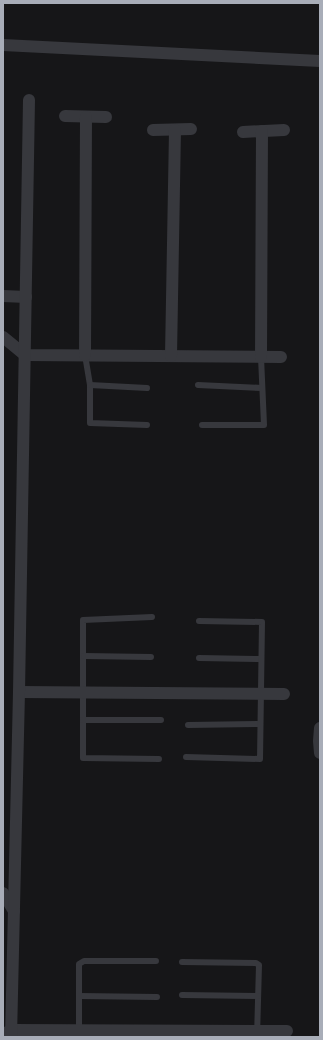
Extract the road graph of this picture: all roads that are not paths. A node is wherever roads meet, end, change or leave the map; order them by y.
1 (3, 45) edge
2 (320, 61) edge
3 (29, 100) dead end
4 (65, 116) dead end
5 (86, 116) junction
6 (106, 117) dead end
7 (191, 129) dead end
8 (153, 130) dead end
9 (175, 130) junction
10 (284, 130) dead end
11 (262, 131) junction
12 (243, 132) dead end
13 (3, 296) edge
14 (26, 297) junction
15 (3, 337) edge
16 (85, 355) junction
17 (25, 356) junction
18 (171, 356) junction
19 (261, 357) junction
20 (281, 357) dead end
21 (90, 385) junction
22 (198, 385) dead end
23 (147, 388) dead end
24 (262, 388) junction
25 (147, 425) dead end
26 (202, 425) dead end
27 (152, 617) dead end
28 (199, 621) dead end
29 (84, 656) junction
30 (152, 657) dead end
31 (199, 658) dead end
32 (261, 659) junction
33 (19, 692) junction
34 (82, 693) junction
35 (260, 694) junction
36 (284, 694) dead end
37 (83, 720) junction
38 (161, 720) dead end
39 (260, 724) junction
40 (188, 725) dead end
41 (320, 728) edge
42 (320, 753) edge
43 (186, 757) dead end
44 (159, 759) dead end
45 (3, 893) edge
46 (14, 912) junction
47 (8, 938) edge
48 (156, 961) dead end
49 (182, 962) dead end
50 (182, 995) dead end
51 (79, 996) junction
52 (258, 996) junction
53 (157, 997) dead end
54 (287, 1031) dead end
55 (9, 1033) edge
56 (79, 1033) edge
57 (258, 1034) edge

1 - 2 street
3 - 14 street
4 - 5 street
5 - 6 street
5 - 16 street
7 - 9 street
8 - 9 street
9 - 18 street
10 - 11 street
11 - 12 street
11 - 19 street
13 - 14 street
14 - 17 street
15 - 17 street
16 - 17 street
16 - 18 street
16 - 21 lane
17 - 33 street
18 - 19 street
19 - 20 street
19 - 24 lane
21 - 23 lane
21 - 25 lane
22 - 24 lane
24 - 26 lane
27 - 29 lane
28 - 32 lane
29 - 30 lane
29 - 34 lane
31 - 32 lane
32 - 35 lane
33 - 34 street
33 - 46 street
34 - 35 street
34 - 37 lane
35 - 36 street
35 - 39 lane
37 - 38 lane
37 - 44 lane
39 - 40 lane
39 - 43 lane
41 - 42 street
45 - 46 street
46 - 47 street
47 - 55 street
48 - 51 lane
49 - 52 lane
50 - 52 lane
51 - 53 lane
51 - 56 lane
52 - 57 lane
54 - 57 street
55 - 56 street
56 - 57 street

